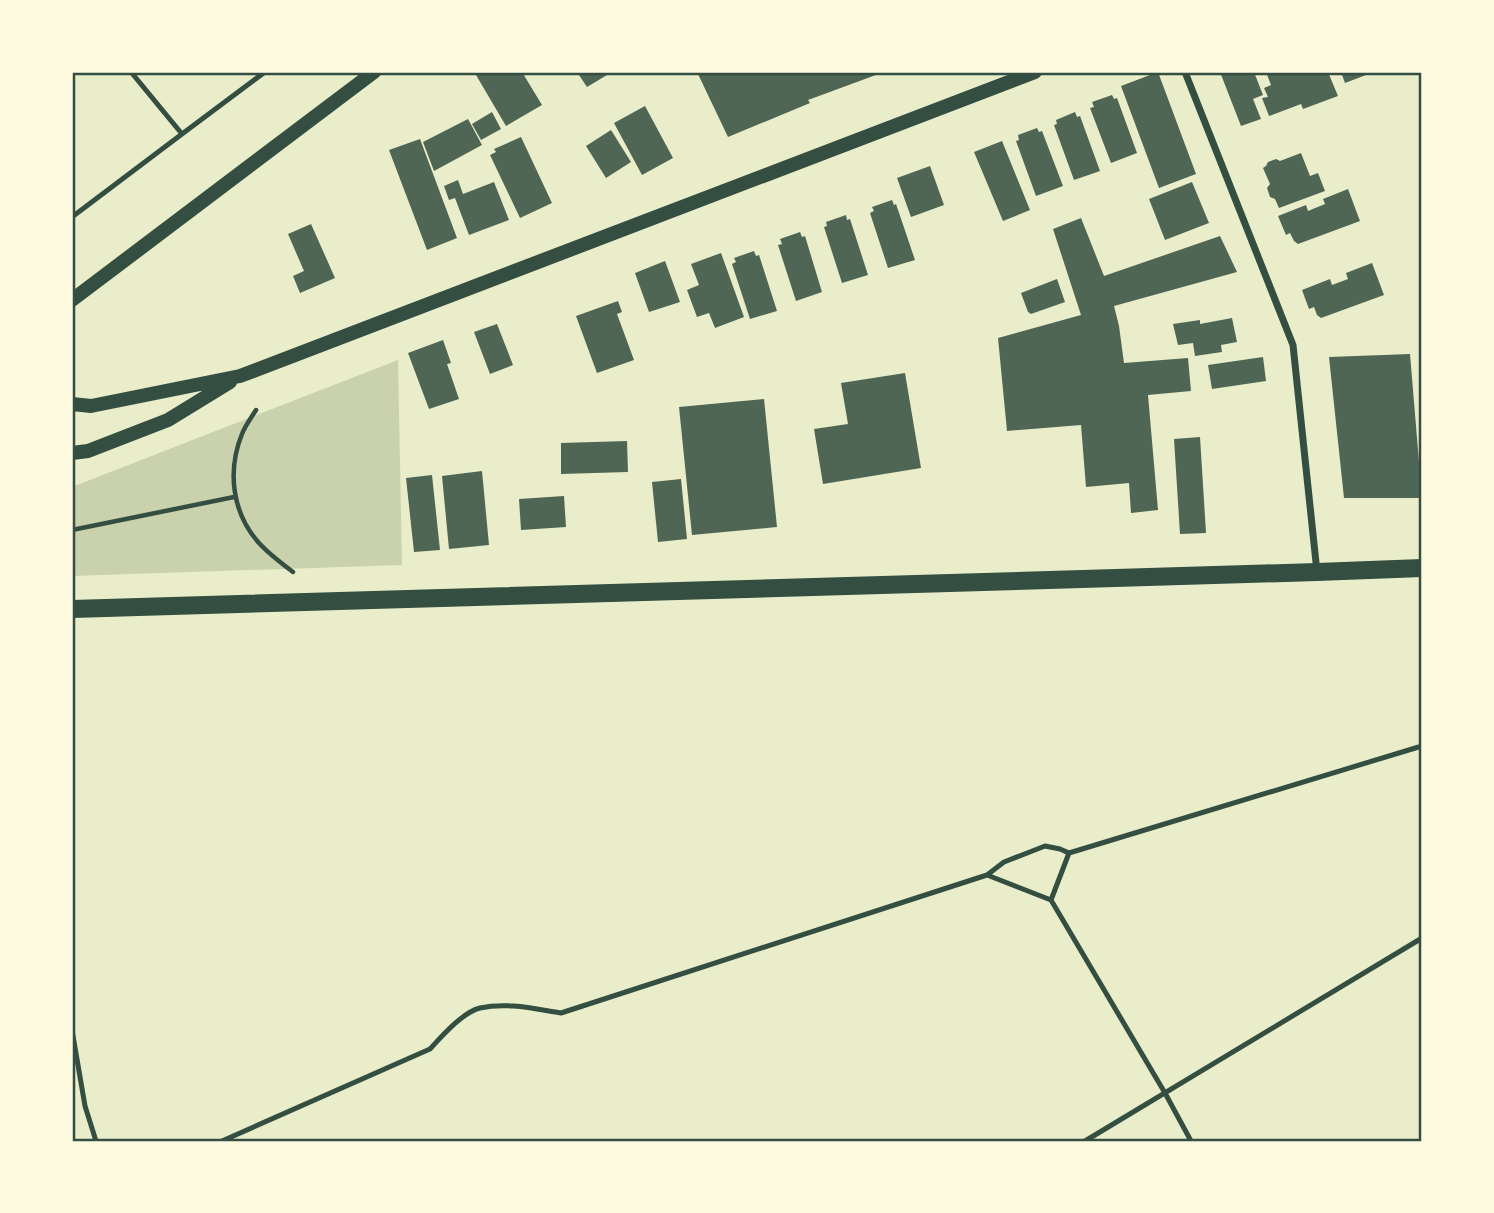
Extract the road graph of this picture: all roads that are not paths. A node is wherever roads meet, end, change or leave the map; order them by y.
1 (131, 72) edge
2 (265, 72) edge
3 (374, 72) edge
4 (1035, 72) edge
5 (1185, 72) edge
6 (182, 134) junction
7 (72, 217) edge
8 (72, 300) edge
9 (240, 376) junction
10 (72, 404) edge
11 (72, 453) edge
12 (1422, 568) edge
13 (1317, 572) junction
14 (72, 609) edge
15 (1422, 746) edge
16 (1069, 853) junction
17 (987, 875) junction
18 (1051, 900) junction
19 (1422, 938) edge
20 (72, 1030) edge
21 (1165, 1093) junction
22 (96, 1141) edge
23 (222, 1141) edge
24 (1085, 1141) edge
25 (1191, 1141) edge

1 - 6 lane
2 - 6 lane
3 - 8 main road
4 - 9 main road
5 - 13 street
6 - 7 lane
9 - 10 main road
9 - 11 main road
12 - 13 main road
13 - 14 main road
15 - 16 lane
16 - 17 lane
16 - 18 lane
17 - 18 lane
17 - 23 lane
18 - 21 lane
19 - 21 lane
20 - 22 lane
21 - 24 lane
21 - 25 lane

